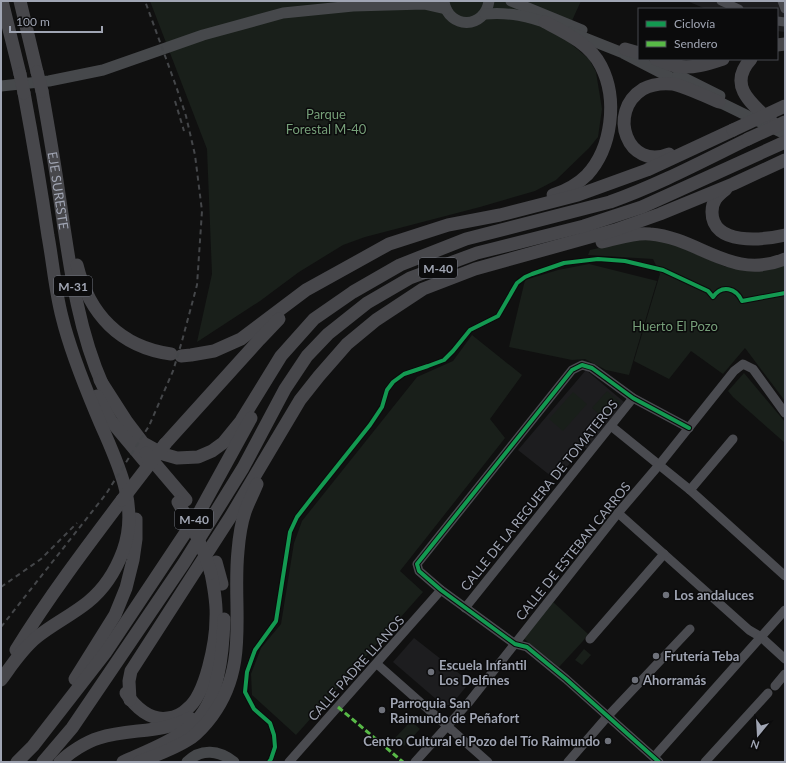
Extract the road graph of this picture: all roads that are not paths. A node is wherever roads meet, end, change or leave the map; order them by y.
1 (2, 1) edge
2 (20, 1) edge
3 (489, 1) edge
4 (511, 1) edge
5 (721, 1) edge
6 (782, 1) edge
7 (445, 5) edge
8 (737, 8) edge
9 (785, 9) edge
10 (484, 14) junction
11 (545, 22) junction
12 (625, 49) joint
13 (638, 54) edge
14 (638, 60) edge
15 (638, 60) edge
16 (648, 60) edge
17 (659, 60) edge
18 (720, 60) edge
19 (750, 60) edge
20 (5, 84) edge
21 (719, 102) junction
22 (785, 106) edge
23 (779, 122) edge
24 (785, 129) edge
25 (785, 134) edge
26 (711, 140) junction
27 (785, 142) edge
28 (783, 161) edge
29 (733, 184) junction
30 (59, 189) junction
31 (500, 215) junction
32 (785, 235) edge
33 (785, 259) edge
34 (53, 266) junction
35 (475, 269) junction
36 (330, 277) junction
37 (353, 292) junction
38 (100, 380) junction
39 (633, 398) junction
40 (785, 412) edge
41 (97, 414) junction
42 (611, 426) junction
43 (284, 427) junction
44 (689, 428) junction
45 (733, 440) dead end
46 (659, 465) junction
47 (690, 490) junction
48 (182, 501) junction
49 (618, 513) junction
50 (664, 554) junction
51 (214, 567) junction
52 (785, 576) edge
53 (167, 588) junction
54 (441, 590) junction
55 (465, 608) junction
56 (785, 610) edge
57 (690, 629) dead end
58 (761, 637) junction
59 (590, 639) dead end
60 (515, 644) junction
61 (221, 652) junction
62 (785, 659) edge
63 (377, 664) junction
64 (785, 674) edge
65 (1, 676) edge
66 (1, 680) edge
67 (130, 700) junction
68 (607, 717) junction
69 (447, 726) junction
70 (33, 746) junction
71 (657, 760) edge
72 (17, 762) edge
73 (43, 762) edge
74 (60, 762) edge
75 (123, 762) edge
76 (139, 762) edge
77 (187, 762) edge
78 (234, 762) edge
79 (289, 762) edge
80 (415, 762) edge
81 (488, 762) edge
82 (568, 762) edge
83 (705, 762) edge

1 - 34 highway, EJE SURESTE / M-31, bridge
2 - 30 highway, EJE SURESTE / M-31, bridge
3 - 10 main road
4 - 12 main road
5 - 8 street
6 - 9 street
7 - 10 main road
7 - 20 main road
10 - 11 main road
11 - 14 main road
11 - 31 highway
12 - 13 highway
15 - 21 main road
16 - 23 main road
17 - 18 highway
19 - 23 highway
21 - 25 main road
21 - 26 highway
22 - 26 highway, bridge
23 - 24 main road
23 - 37 highway, M-40, bridge
26 - 31 highway
27 - 53 highway, M-40
28 - 29 highway
29 - 32 highway
29 - 35 highway
30 - 36 highway
30 - 38 highway, EJE SURESTE / M-31
31 - 36 highway
33 - 35 highway
34 - 41 highway, M-31
34 - 48 highway
35 - 43 highway
36 - 65 highway, bridge
37 - 38 highway
37 - 70 highway, M-40
38 - 48 highway
39 - 42 street, CALLE DE LA REGUERA DE TOMATEROS
39 - 44 street, CALLE DE LA REGUERA DE TOMATEROS
39 - 54 street, CALLE DE LA REGUERA DE TOMATEROS
40 - 44 street, CALLE DE ESTEBAN CARROS
41 - 66 highway
41 - 70 highway
42 - 46 street
42 - 55 street, CALLE DE LA REGUERA DE TOMATEROS
43 - 67 highway
43 - 76 highway
44 - 46 street, CALLE DE ESTEBAN CARROS
45 - 47 street
46 - 47 street
46 - 49 street, CALLE DE ESTEBAN CARROS
47 - 52 street
48 - 51 highway
49 - 50 street
49 - 60 street, CALLE DE ESTEBAN CARROS
50 - 58 street
50 - 59 street
51 - 61 highway
51 - 67 highway
53 - 67 highway
53 - 73 highway, M-40
54 - 55 street
54 - 63 street, CALLE PADRE LLANOS
55 - 60 street
56 - 58 street
57 - 68 street
58 - 62 street
58 - 71 street
60 - 68 street
60 - 69 street, CALLE DE ESTEBAN CARROS
61 - 74 highway
61 - 75 highway
63 - 69 street
63 - 79 street, CALLE PADRE LLANOS
64 - 83 street
68 - 71 street
68 - 82 street
69 - 80 street, CALLE DE ESTEBAN CARROS
69 - 81 street
70 - 72 highway, M-40
77 - 78 main road

